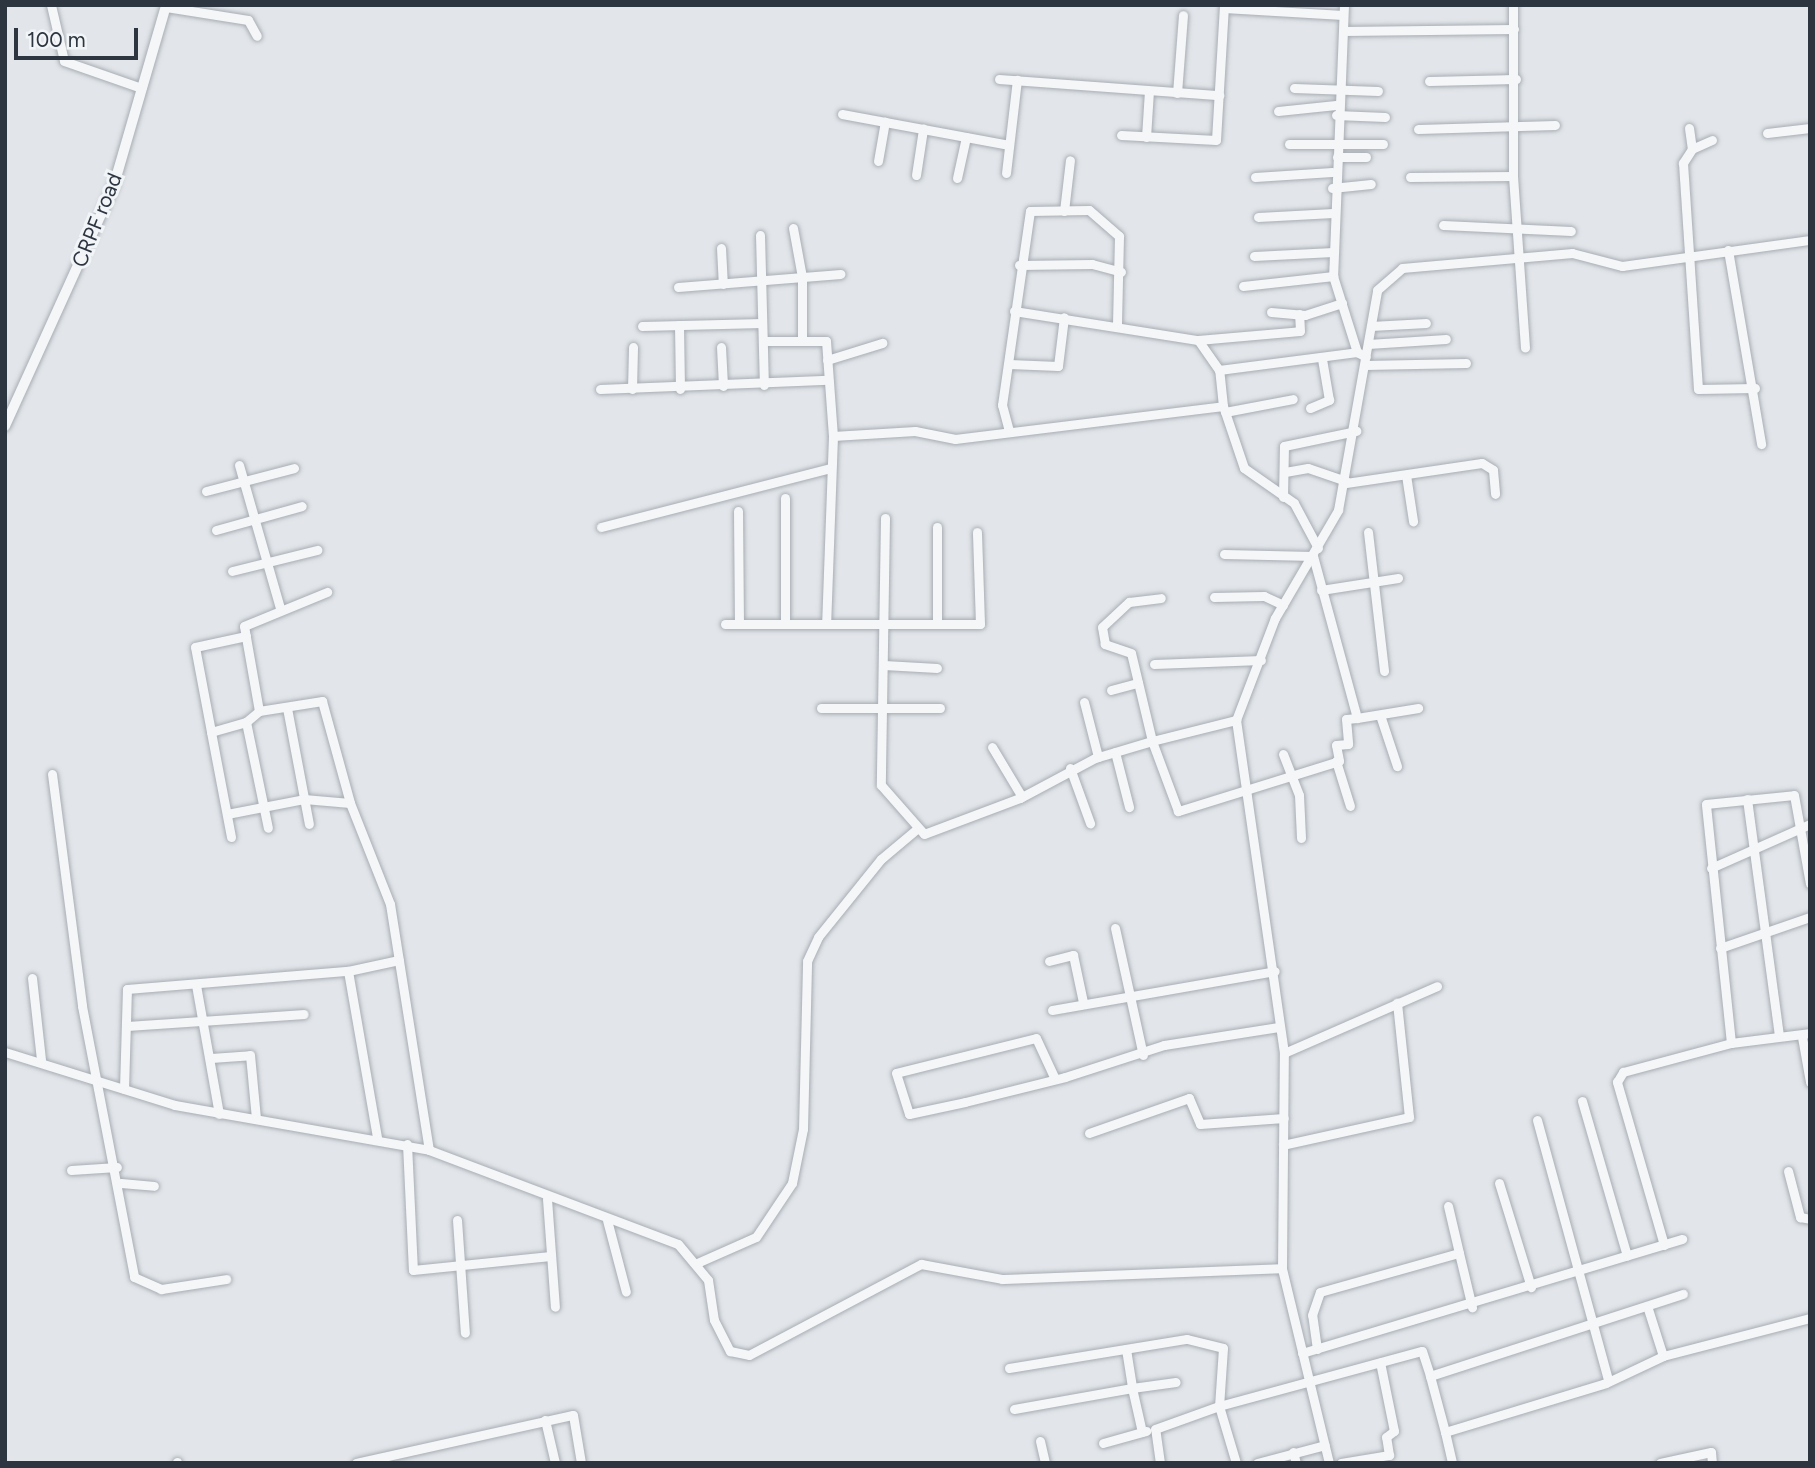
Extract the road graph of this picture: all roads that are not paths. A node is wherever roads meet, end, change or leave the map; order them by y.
1 (51, 5) edge
2 (1513, 5) edge
3 (166, 6) edge
4 (1224, 7) edge
5 (1344, 10) edge
6 (1182, 15) dead end
7 (1514, 29) junction
8 (1343, 32) junction
9 (257, 36) dead end
10 (999, 79) dead end
11 (1516, 79) junction
12 (1017, 80) junction
13 (1429, 81) dead end
14 (141, 88) junction
15 (1294, 88) dead end
16 (1338, 89) junction
17 (1149, 91) junction
18 (1378, 91) dead end
19 (1177, 93) junction
20 (1219, 96) junction
21 (1336, 110) junction
22 (1278, 111) dead end
23 (842, 114) dead end
24 (1385, 117) dead end
25 (885, 122) junction
26 (1556, 125) dead end
27 (1689, 128) dead end
28 (1810, 128) edge
29 (923, 129) junction
30 (1418, 129) dead end
31 (1515, 129) junction
32 (1768, 133) dead end
33 (1121, 135) dead end
34 (1146, 136) junction
35 (966, 137) junction
36 (1712, 140) dead end
37 (1334, 143) junction
38 (1289, 144) dead end
39 (1383, 144) dead end
40 (1009, 145) junction
41 (1692, 149) junction
42 (1337, 157) junction
43 (1366, 157) dead end
44 (878, 160) dead end
45 (1070, 160) dead end
46 (1332, 172) junction
47 (1006, 173) dead end
48 (916, 175) dead end
49 (1513, 176) junction
50 (1255, 177) dead end
51 (1410, 177) dead end
52 (957, 178) dead end
53 (1371, 184) dead end
54 (1332, 188) junction
55 (1064, 211) junction
56 (1333, 213) junction
57 (1258, 217) dead end
58 (1443, 225) dead end
59 (793, 228) dead end
60 (1517, 229) junction
61 (1571, 231) dead end
62 (760, 235) dead end
63 (1810, 240) edge
64 (721, 248) dead end
65 (1728, 250) junction
66 (1334, 251) junction
67 (1518, 255) junction
68 (1254, 256) dead end
69 (1690, 256) junction
70 (1019, 265) junction
71 (1121, 272) junction
72 (840, 274) dead end
73 (1333, 276) junction
74 (802, 277) junction
75 (761, 282) junction
76 (723, 284) junction
77 (1243, 286) dead end
78 (678, 287) dead end
79 (1342, 303) junction
80 (1014, 311) junction
81 (1271, 312) dead end
82 (1299, 314) junction
83 (1064, 317) junction
84 (762, 323) junction
85 (1117, 323) junction
86 (1426, 323) dead end
87 (679, 325) junction
88 (642, 326) dead end
89 (1371, 326) junction
90 (802, 338) junction
91 (1446, 339) dead end
92 (1198, 340) junction
93 (763, 341) junction
94 (882, 343) dead end
95 (1368, 344) junction
96 (633, 346) dead end
97 (721, 347) dead end
98 (1525, 348) dead end
99 (1363, 358) junction
100 (1322, 359) junction
101 (827, 360) junction
102 (1466, 363) dead end
103 (1009, 364) junction
104 (1219, 370) junction
105 (828, 380) junction
106 (723, 386) junction
107 (764, 386) junction
108 (1755, 387) junction
109 (600, 389) dead end
110 (632, 389) junction
111 (680, 389) junction
112 (1293, 399) dead end
113 (1310, 408) dead end
114 (1224, 409) junction
115 (5, 426) edge
116 (1009, 431) junction
117 (1356, 431) junction
118 (834, 436) junction
119 (1760, 444) dead end
120 (239, 465) dead end
121 (294, 468) dead end
122 (830, 468) junction
123 (1285, 472) junction
124 (1406, 475) junction
125 (243, 481) junction
126 (1346, 482) junction
127 (206, 491) dead end
128 (1495, 494) dead end
129 (1283, 497) junction
130 (785, 498) dead end
131 (302, 506) dead end
132 (738, 511) dead end
133 (886, 518) dead end
134 (254, 519) junction
135 (1413, 522) dead end
136 (601, 527) dead end
137 (937, 527) dead end
138 (216, 530) dead end
139 (977, 532) dead end
140 (1368, 532) dead end
141 (317, 550) dead end
142 (1316, 552) junction
143 (1224, 554) dead end
144 (267, 563) junction
145 (232, 571) dead end
146 (1398, 578) dead end
147 (1375, 583) junction
148 (1321, 590) junction
149 (327, 592) dead end
150 (1214, 597) dead end
151 (1161, 598) dead end
152 (1283, 605) junction
153 (280, 608) junction
154 (725, 624) dead end
155 (739, 624) junction
156 (785, 624) junction
157 (826, 624) junction
158 (885, 624) junction
159 (937, 624) junction
160 (246, 636) junction
161 (1261, 660) junction
162 (1154, 664) dead end
163 (884, 666) junction
164 (937, 668) dead end
165 (1384, 671) dead end
166 (1138, 683) junction
167 (1111, 690) dead end
168 (1084, 702) dead end
169 (286, 708) junction
170 (940, 708) dead end
171 (1418, 708) dead end
172 (821, 709) dead end
173 (882, 709) junction
174 (259, 711) junction
175 (1380, 715) junction
176 (1357, 718) junction
177 (1236, 720) junction
178 (246, 722) junction
179 (211, 732) junction
180 (1152, 741) junction
181 (992, 747) dead end
182 (1115, 752) junction
183 (1283, 754) dead end
184 (1098, 757) junction
185 (1336, 761) junction
186 (1397, 766) dead end
187 (1070, 768) junction
188 (52, 774) dead end
189 (1289, 779) junction
190 (1251, 793) junction
191 (1022, 797) junction
192 (304, 799) junction
193 (1747, 800) junction
194 (350, 803) junction
195 (1350, 806) dead end
196 (264, 807) junction
197 (1129, 807) dead end
198 (227, 814) junction
199 (1090, 823) dead end
200 (309, 824) dead end
201 (1806, 826) edge
202 (268, 828) dead end
203 (918, 828) junction
204 (231, 837) dead end
205 (1301, 838) dead end
206 (1755, 850) junction
207 (1711, 868) junction
208 (1810, 884) edge
209 (1810, 917) edge
210 (1115, 928) dead end
211 (1766, 932) junction
212 (1720, 948) junction
213 (399, 960) junction
214 (1049, 961) dead end
215 (348, 971) junction
216 (1275, 971) junction
217 (32, 978) dead end
218 (196, 985) junction
219 (1437, 986) dead end
220 (1129, 995) junction
221 (1083, 1002) junction
222 (1397, 1003) junction
223 (1052, 1010) dead end
224 (304, 1014) dead end
225 (203, 1022) junction
226 (128, 1026) junction
227 (1279, 1027) junction
228 (1779, 1035) junction
229 (1806, 1035) edge
230 (1731, 1043) junction
231 (5, 1052) edge
232 (1284, 1053) junction
233 (1143, 1055) junction
234 (211, 1058) junction
235 (41, 1060) junction
236 (97, 1078) junction
237 (1055, 1079) junction
238 (1810, 1082) edge
239 (124, 1089) junction
240 (1583, 1101) dead end
241 (219, 1114) junction
242 (256, 1118) junction
243 (1284, 1118) junction
244 (1537, 1119) dead end
245 (1089, 1133) dead end
246 (377, 1137) junction
247 (407, 1144) junction
248 (1283, 1145) junction
249 (429, 1150) junction
250 (117, 1167) junction
251 (71, 1170) dead end
252 (1788, 1171) dead end
253 (121, 1183) junction
254 (1499, 1183) dead end
255 (154, 1186) dead end
256 (547, 1199) junction
257 (1448, 1206) dead end
258 (1810, 1219) edge
259 (457, 1220) dead end
260 (607, 1220) junction
261 (1682, 1239) dead end
262 (1664, 1245) junction
263 (1459, 1253) junction
264 (550, 1256) junction
265 (1627, 1256) junction
266 (697, 1263) junction
267 (1282, 1268) junction
268 (461, 1269) junction
269 (1579, 1272) junction
270 (226, 1279) dead end
271 (1531, 1287) junction
272 (626, 1292) dead end
273 (1684, 1294) dead end
274 (1313, 1305) junction
275 (1647, 1306) junction
276 (555, 1307) dead end
277 (1472, 1307) junction
278 (1294, 1312) junction
279 (1810, 1318) edge
280 (1595, 1322) junction
281 (464, 1333) dead end
282 (1126, 1349) junction
283 (1317, 1349) junction
284 (1302, 1353) junction
285 (1663, 1356) junction
286 (1380, 1362) junction
287 (1009, 1368) dead end
288 (1430, 1376) junction
289 (1608, 1379) junction
290 (1308, 1380) junction
291 (1176, 1382) dead end
292 (1132, 1388) junction
293 (1219, 1406) junction
294 (1014, 1409) dead end
295 (545, 1420) junction
296 (1155, 1429) junction
297 (1142, 1432) junction
298 (1445, 1433) junction
299 (1041, 1441) dead end
300 (1103, 1443) dead end
301 (1325, 1445) junction
302 (1293, 1452) junction
303 (356, 1463) edge
304 (555, 1463) edge
305 (581, 1463) edge
306 (1045, 1463) edge
307 (1160, 1463) edge
308 (1236, 1463) edge
309 (1257, 1463) edge
310 (1296, 1463) edge
311 (1329, 1463) edge
312 (1341, 1463) edge
313 (1452, 1463) edge
314 (1660, 1463) edge
315 (1712, 1463) edge

1 - 14 street
2 - 7 street
3 - 9 street
3 - 14 street, CRPF road
4 - 5 street
4 - 20 street
5 - 8 street
6 - 19 street
7 - 8 street
7 - 11 street
8 - 16 street
10 - 12 street
11 - 13 street
11 - 31 street
12 - 17 street
12 - 40 street
14 - 115 street, CRPF road
15 - 16 street
16 - 18 street
16 - 21 street
17 - 19 street
17 - 34 street
19 - 20 street
20 - 34 street
21 - 22 street
21 - 24 street
21 - 37 street
23 - 25 street
25 - 29 street
25 - 44 street
26 - 31 street
27 - 41 street
28 - 32 street
29 - 35 street
29 - 48 street
30 - 31 street
31 - 49 street
33 - 34 street
35 - 40 street
35 - 52 street
36 - 41 street
37 - 38 street
37 - 39 street
37 - 42 street
40 - 47 street
41 - 69 street
42 - 43 street
42 - 46 street
45 - 55 street
46 - 50 street
46 - 54 street
49 - 51 street
49 - 60 street
53 - 54 street
54 - 56 street
55 - 70 street
55 - 71 street
56 - 57 street
56 - 66 street
58 - 60 street
59 - 74 street
60 - 61 street
60 - 67 street
62 - 75 street
63 - 65 street
64 - 76 street
65 - 69 street
65 - 108 street
66 - 68 street
66 - 73 street
67 - 69 street
67 - 89 street
67 - 98 street
69 - 108 street
70 - 71 street
70 - 80 street
71 - 85 street
72 - 74 street
73 - 77 street
73 - 79 street
74 - 75 street
74 - 90 street
75 - 76 street
75 - 84 street
76 - 78 street
79 - 82 street
79 - 99 street
80 - 83 street
80 - 103 street
81 - 82 street
82 - 92 street
83 - 85 street
83 - 103 street
84 - 87 street
84 - 93 street
85 - 92 street
86 - 89 street
87 - 88 street
87 - 111 street
89 - 95 street
90 - 93 street
90 - 101 street
91 - 95 street
92 - 104 street
93 - 107 street
94 - 101 street
95 - 99 street
96 - 110 street
97 - 106 street
99 - 100 street
99 - 102 street
99 - 117 street
100 - 104 street
100 - 113 street
101 - 105 street
103 - 116 street
104 - 114 street
105 - 107 street
105 - 118 street
106 - 107 street
106 - 111 street
108 - 119 street
109 - 110 street
110 - 111 street
112 - 114 street
114 - 116 street
114 - 129 street
116 - 118 street
117 - 123 street
117 - 126 street
118 - 122 street
120 - 125 street
121 - 125 street
122 - 136 street
122 - 157 street
123 - 126 street
123 - 129 street
124 - 126 street
124 - 128 street
124 - 135 street
125 - 127 street
125 - 134 street
126 - 142 street
129 - 142 street
130 - 156 street
131 - 134 street
132 - 155 street
133 - 158 street
134 - 138 street
134 - 144 street
137 - 159 street
139 - 159 street
140 - 147 street
141 - 144 street
142 - 143 street
142 - 148 street
142 - 152 street
144 - 145 street
144 - 153 street
146 - 147 street
147 - 148 street
147 - 165 street
148 - 176 street
149 - 153 street
150 - 152 street
151 - 166 street
152 - 161 street
153 - 160 street
154 - 155 street
155 - 156 street
156 - 157 street
157 - 158 street
158 - 159 street
158 - 163 street
160 - 174 street
160 - 179 street
161 - 162 street
161 - 177 street
163 - 164 street
163 - 173 street
166 - 167 street
166 - 180 street
168 - 184 street
169 - 174 street
169 - 192 street
169 - 194 street
170 - 173 street
171 - 175 street
172 - 173 street
173 - 203 street
174 - 178 street
175 - 176 street
175 - 186 street
176 - 185 street
177 - 180 street
177 - 190 street
178 - 179 street
178 - 196 street
179 - 198 street
180 - 182 street
180 - 190 street
181 - 191 street
182 - 184 street
182 - 197 street
183 - 189 street
184 - 187 street
185 - 189 street
185 - 195 street
187 - 191 street
187 - 199 street
188 - 236 street
189 - 190 street
189 - 205 street
190 - 216 street
191 - 203 street
192 - 194 street
192 - 196 street
192 - 200 street
193 - 201 street
193 - 206 street
193 - 207 street
194 - 213 street
196 - 198 street
196 - 202 street
198 - 204 street
201 - 206 street
201 - 208 street
203 - 266 street
206 - 207 street
206 - 211 street
207 - 212 street
209 - 211 street
210 - 220 street
211 - 212 street
211 - 228 street
212 - 230 street
213 - 215 street
213 - 249 street
214 - 221 street
215 - 218 street
215 - 246 street
216 - 220 street
216 - 227 street
217 - 235 street
218 - 225 street
218 - 226 street
219 - 222 street
220 - 221 street
220 - 233 street
221 - 223 street
222 - 232 street
222 - 248 street
224 - 225 street
225 - 226 street
225 - 234 street
226 - 239 street
227 - 232 street
227 - 233 street
228 - 229 street
228 - 230 street
229 - 238 street
230 - 262 street
231 - 235 street
232 - 243 street
233 - 237 street
234 - 241 street
234 - 242 street
235 - 236 street
236 - 239 street
236 - 250 street
237 - 237 street
239 - 241 street
240 - 265 street
241 - 242 street
242 - 246 street
243 - 245 street
243 - 248 street
244 - 269 street
246 - 247 street
247 - 249 street
247 - 268 street
248 - 267 street
249 - 256 street
250 - 251 street
250 - 253 street
252 - 258 street
253 - 255 street
253 - 270 street
254 - 271 street
256 - 260 street
256 - 264 street
257 - 263 street
259 - 268 street
260 - 266 street
260 - 272 street
261 - 262 street
262 - 265 street
263 - 274 street
263 - 277 street
264 - 268 street
264 - 276 street
265 - 269 street
266 - 267 street
267 - 278 street
268 - 281 street
269 - 271 street
269 - 280 street
271 - 277 street
273 - 275 street
274 - 278 street
274 - 283 street
275 - 280 street
275 - 285 street
277 - 283 street
278 - 284 street
279 - 285 street
280 - 288 street
280 - 289 street
282 - 287 street
282 - 292 street
282 - 293 street
283 - 284 street
284 - 290 street
285 - 289 street
286 - 288 street
286 - 290 street
286 - 312 street
288 - 298 street
289 - 298 street
290 - 293 street
290 - 301 street
291 - 292 street
292 - 294 street
292 - 297 street
293 - 296 street
293 - 308 street
295 - 303 street
295 - 304 street
295 - 305 street
296 - 297 street
296 - 307 street
297 - 300 street
298 - 313 street
299 - 306 street
301 - 302 street
301 - 311 street
302 - 309 street
302 - 310 street
314 - 315 street

